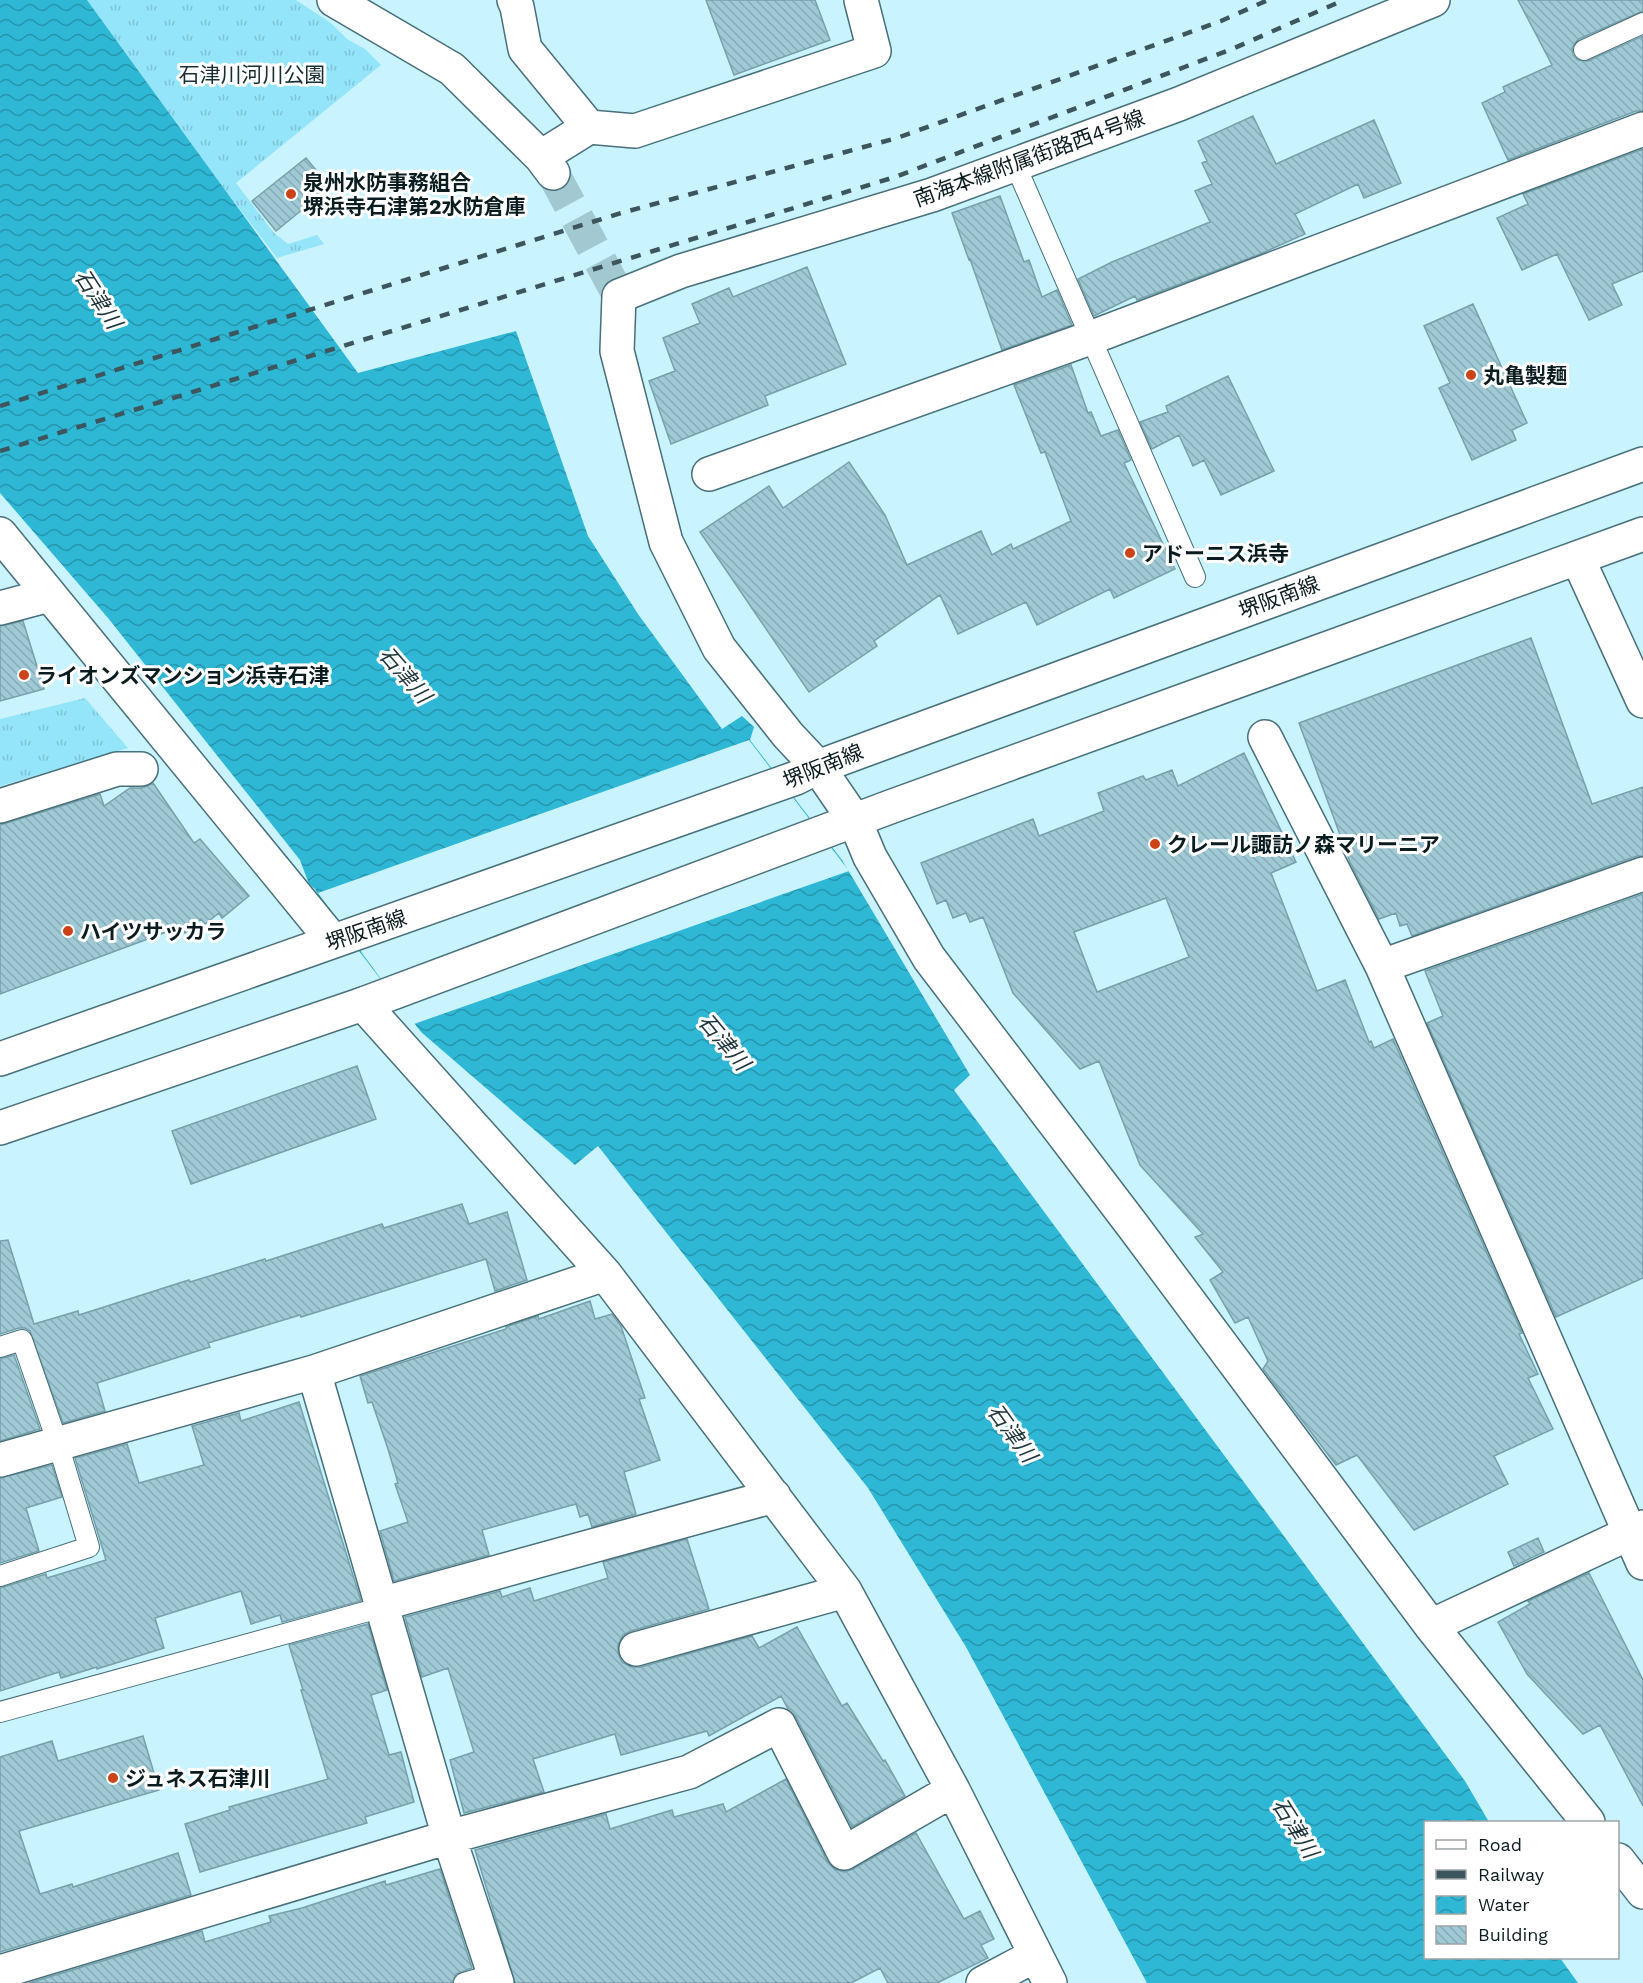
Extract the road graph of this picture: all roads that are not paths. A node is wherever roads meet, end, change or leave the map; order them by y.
1 (334, 0) edge
2 (861, 0) edge
3 (1433, 0) edge
4 (522, 2) edge
5 (1643, 23) edge
6 (1584, 50) dead end
7 (590, 127) junction
8 (1643, 129) edge
9 (1015, 164) junction
10 (1090, 338) junction
11 (1643, 464) edge
12 (709, 474) dead end
13 (0, 534) edge
14 (1643, 534) edge
15 (1578, 559) junction
16 (1195, 577) dead end
17 (49, 595) junction
18 (0, 608) edge
19 (1643, 701) edge
20 (1265, 737) dead end
21 (141, 769) dead end
22 (807, 773) junction
23 (0, 806) edge
24 (843, 825) junction
25 (1643, 874) edge
26 (340, 939) junction
27 (1382, 966) junction
28 (376, 999) junction
29 (0, 1059) edge
30 (0, 1128) edge
31 (605, 1274) junction
32 (0, 1347) edge
33 (314, 1372) junction
34 (58, 1444) junction
35 (0, 1460) edge
36 (774, 1496) junction
37 (1636, 1530) edge
38 (1643, 1563) edge
39 (0, 1576) edge
40 (845, 1591) junction
41 (382, 1606) junction
42 (1431, 1626) junction
43 (636, 1649) dead end
44 (0, 1712) edge
45 (953, 1790) junction
46 (1587, 1821) edge
47 (448, 1837) junction
48 (1619, 1862) edge
49 (1643, 1892) edge
50 (1043, 1969) edge
51 (0, 1972) edge
52 (485, 1980) edge
53 (983, 1983) edge

1 - 7 street
2 - 7 street
3 - 9 street, 南海本線附属街路西4号線
4 - 7 street
5 - 6 lane
8 - 10 street
9 - 10 lane
9 - 22 street, 南海本線附属街路西4号線
10 - 12 street
10 - 16 lane
11 - 22 street, 堺阪南線
13 - 17 street
14 - 15 street
15 - 19 street
15 - 24 street
17 - 18 street
17 - 26 street
20 - 27 street
21 - 23 street
22 - 24 street
22 - 26 street, 堺阪南線
24 - 28 street
24 - 42 street
25 - 27 street
26 - 29 street, 堺阪南線
27 - 37 street
28 - 30 street
28 - 31 street
31 - 33 street
31 - 36 street
32 - 34 lane
33 - 34 street
33 - 41 street
34 - 35 street
34 - 39 lane
36 - 40 street
36 - 41 street
37 - 38 street
37 - 42 street
40 - 43 street
40 - 45 street
41 - 44 lane
41 - 47 street
42 - 46 street
45 - 47 street
45 - 50 street
47 - 51 street
47 - 52 street
48 - 49 street
50 - 53 street

